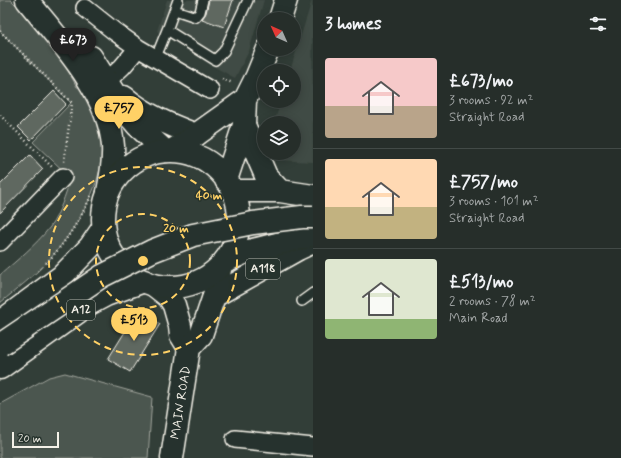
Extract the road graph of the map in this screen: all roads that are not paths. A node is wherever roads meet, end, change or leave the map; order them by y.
1 (27, 0) edge
2 (40, 0) edge
3 (178, 0) edge
4 (203, 0) edge
5 (248, 0) edge
6 (286, 0) edge
7 (85, 8) dead end
8 (175, 10) junction
9 (282, 12) edge
10 (168, 30) junction
11 (138, 48) junction
12 (265, 56) edge
13 (156, 57) junction
14 (106, 81) junction
15 (210, 90) dead end
16 (245, 100) junction
17 (244, 125) junction
18 (196, 135) junction
19 (168, 151) junction
20 (63, 177) road end
21 (230, 185) junction
22 (280, 191) junction
23 (108, 192) junction
24 (311, 194) edge
25 (313, 217) edge
26 (103, 228) junction
27 (313, 235) edge
28 (0, 242) edge
29 (313, 242) edge
30 (224, 263) junction
31 (150, 283) junction
32 (313, 293) edge
33 (214, 296) junction
34 (302, 301) dead end
35 (0, 322) edge
36 (0, 345) edge
37 (189, 348) junction
38 (0, 368) edge
39 (235, 439) dead end
40 (313, 447) edge
41 (172, 458) edge

1 - 23 main road
2 - 14 main road
3 - 8 lane
4 - 8 lane
5 - 10 lane
6 - 9 main road
7 - 11 street
8 - 10 lane
10 - 13 lane
11 - 13 street
11 - 14 street
12 - 16 main road
13 - 15 street
14 - 18 main road
14 - 19 main road
16 - 17 main road
16 - 18 main road
17 - 21 main road
17 - 22 main road
18 - 19 main road
19 - 21 main road
19 - 23 main road
20 - 28 street
21 - 22 main road
21 - 30 main road
22 - 24 main road
23 - 26 main road
25 - 36 main road, bridge
26 - 31 main road
26 - 35 main road
27 - 30 main road
29 - 33 main road, A118
30 - 31 main road
30 - 33 main road, MAIN ROAD
31 - 37 main road, MAIN ROAD
31 - 38 main road, A12
32 - 34 lane
33 - 37 main road, MAIN ROAD
37 - 41 main road, MAIN ROAD
39 - 40 street

